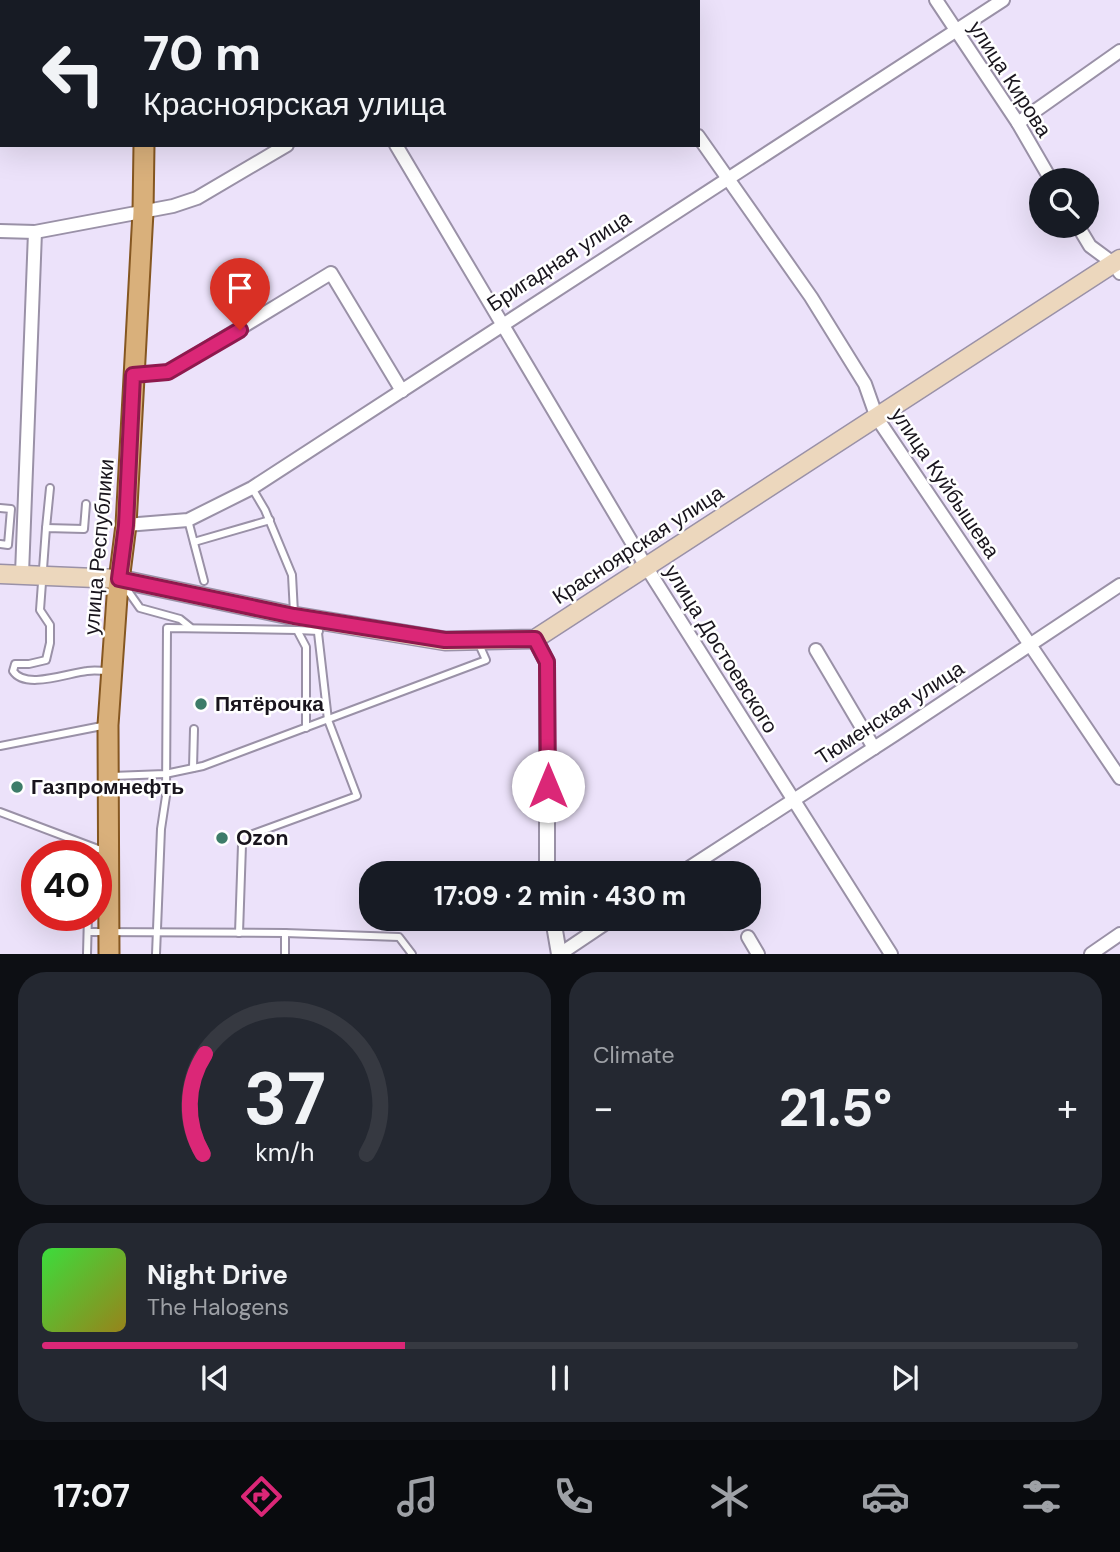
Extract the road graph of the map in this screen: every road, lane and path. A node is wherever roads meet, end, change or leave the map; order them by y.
1 (936, 0) edge
2 (1003, 0) edge
3 (956, 31) junction
4 (1120, 51) edge
5 (1018, 123) junction
6 (700, 138) edge
7 (144, 147) edge
8 (284, 147) edge
9 (397, 147) edge
10 (1044, 168) edge
11 (728, 179) junction
12 (143, 212) junction
13 (0, 231) edge
14 (35, 232) junction
15 (1085, 238) edge
16 (1118, 265) edge
17 (502, 323) junction
18 (133, 375) junction
19 (402, 391) junction
20 (877, 418) junction
21 (50, 488) dead end
22 (252, 488) junction
23 (86, 504) dead end
24 (0, 509) edge
25 (188, 520) junction
26 (270, 520) junction
27 (126, 525) junction
28 (46, 528) junction
29 (194, 542) junction
30 (0, 544) edge
31 (648, 568) junction
32 (0, 574) edge
33 (22, 574) junction
34 (42, 575) junction
35 (119, 579) junction
36 (204, 581) dead end
37 (1120, 585) edge
38 (296, 623) junction
39 (317, 624) junction
40 (192, 628) junction
41 (535, 639) junction
42 (478, 640) junction
43 (1030, 645) junction
44 (816, 650) dead end
45 (111, 671) junction
46 (328, 720) junction
47 (108, 725) junction
48 (306, 728) junction
49 (194, 729) dead end
50 (0, 746) edge
51 (874, 748) junction
52 (193, 768) junction
53 (165, 774) junction
54 (108, 776) junction
55 (1120, 779) edge
56 (792, 799) junction
57 (0, 811) edge
58 (253, 834) dead end
59 (74, 840) edge
60 (107, 840) edge
61 (242, 845) dead end
62 (547, 861) edge
63 (699, 861) edge
64 (555, 931) edge
65 (594, 931) edge
66 (88, 932) joint
67 (156, 933) junction
68 (239, 933) junction
69 (285, 933) junction
70 (1120, 934) edge
71 (748, 937) dead end
72 (109, 944) edge
73 (87, 954) edge
74 (156, 954) edge
75 (285, 954) edge
76 (412, 954) edge
77 (559, 954) edge
78 (758, 954) edge
79 (891, 954) edge
80 (1091, 954) edge

1 - 3 street, улица Кирова
2 - 3 street, Бригадная улица
3 - 5 street, улица Кирова
3 - 11 street, Бригадная улица
4 - 5 street
5 - 10 street, улица Кирова
6 - 11 street, улица Куйбышева
7 - 12 main road, улица Республики
8 - 12 street
9 - 17 street, улица Достоевского
11 - 17 street, Бригадная улица
11 - 20 street, улица Куйбышева
12 - 14 street
12 - 18 main road, улица Республики
13 - 14 street
14 - 33 street
15 - 16 street
16 - 20 main road, Красноярская улица
17 - 19 street, Бригадная улица
17 - 31 street, улица Достоевского
18 - 19 street
18 - 27 main road, улица Республики
19 - 22 street, Бригадная улица
20 - 31 main road, Красноярская улица
20 - 43 street, улица Куйбышева
21 - 28 lane
22 - 25 street, Бригадная улица
22 - 26 lane
23 - 28 lane
24 - 30 lane
25 - 27 street, Бригадная улица
25 - 29 lane
26 - 29 lane
26 - 38 lane
27 - 35 main road, улица Республики
28 - 34 lane
29 - 36 lane
31 - 41 main road, Красноярская улица
31 - 56 street, улица Достоевского
32 - 33 main road
33 - 34 main road
34 - 35 main road
34 - 45 lane
35 - 38 main road
35 - 40 lane
35 - 45 main road, улица Республики
37 - 43 street, Тюменская улица
38 - 39 main road
38 - 40 lane
38 - 48 lane
39 - 42 main road
39 - 46 lane
40 - 53 lane
41 - 42 main road
41 - 62 street
42 - 46 lane
43 - 51 street, Тюменская улица
43 - 55 street, улица Куйбышева
44 - 51 street
45 - 47 main road, улица Республики
46 - 48 lane
46 - 58 lane
47 - 50 lane
47 - 54 main road, улица Республики
48 - 52 lane
49 - 52 lane
51 - 56 street, Тюменская улица
52 - 53 lane
53 - 54 lane
53 - 67 lane
54 - 60 main road, улица Республики
56 - 63 street, Тюменская улица
56 - 79 street, улица Достоевского
57 - 59 lane
61 - 68 lane
64 - 77 street
65 - 77 street
66 - 72 lane
66 - 73 lane
67 - 68 lane
67 - 72 lane
67 - 74 lane
68 - 69 lane
69 - 75 lane
69 - 76 lane
70 - 80 street
71 - 78 street

